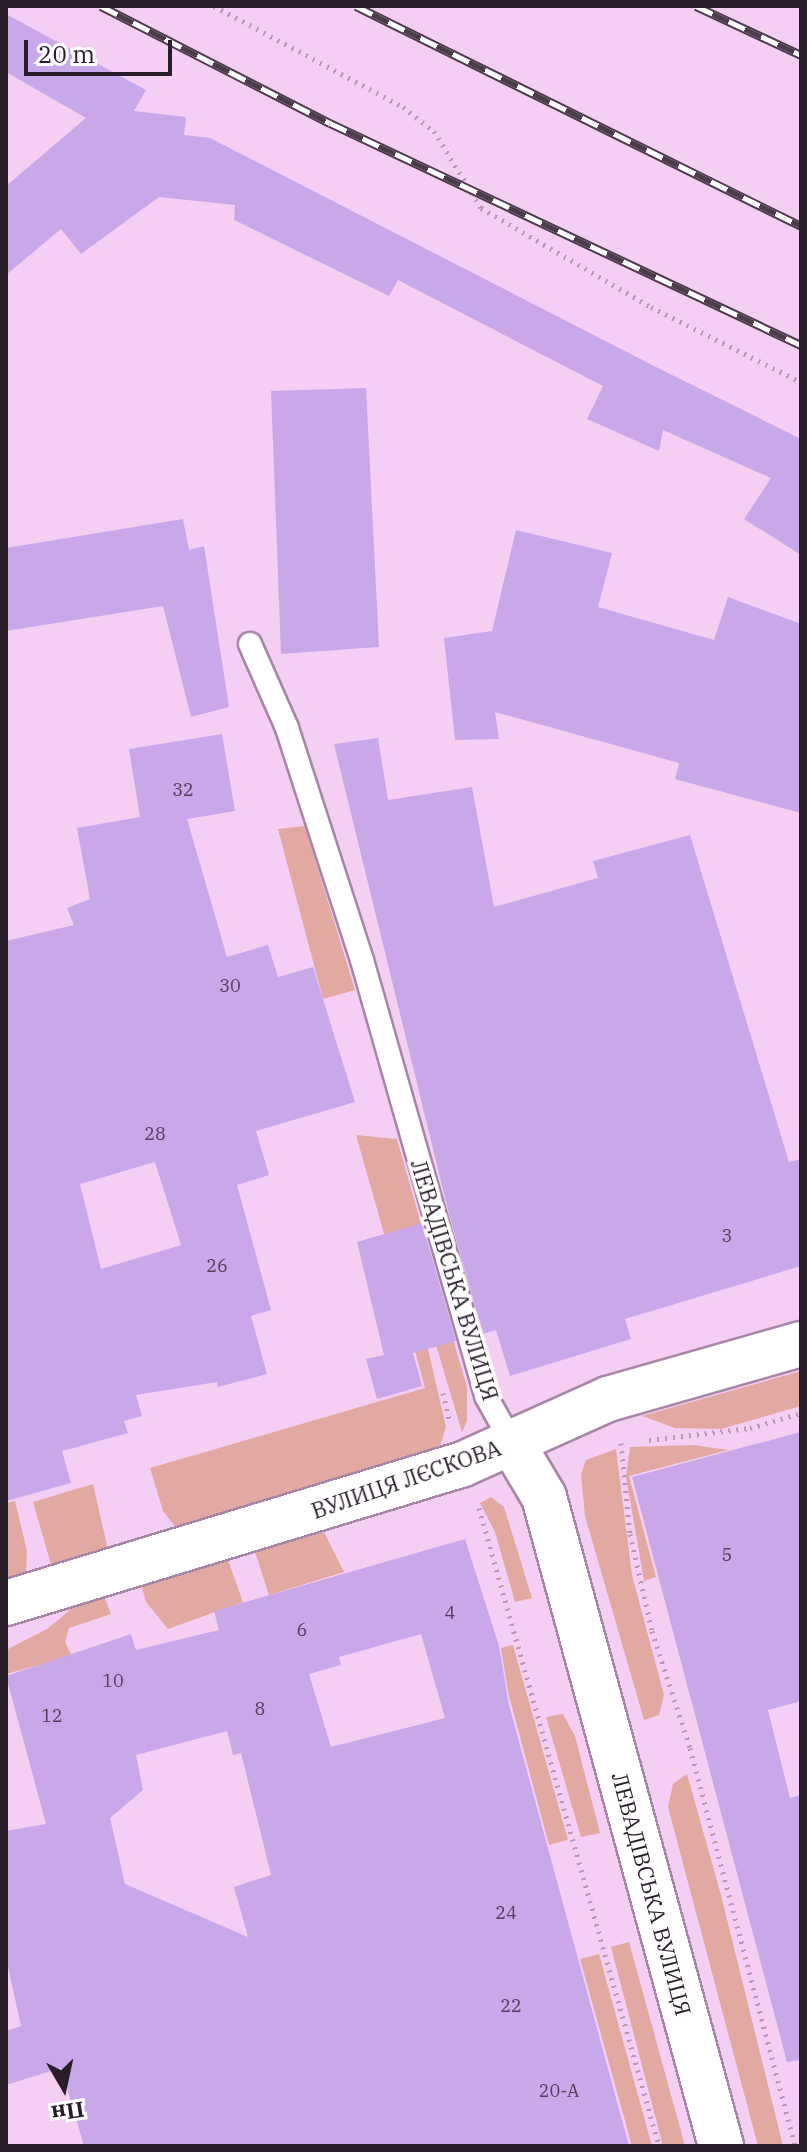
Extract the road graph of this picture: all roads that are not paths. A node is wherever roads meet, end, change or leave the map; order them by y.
1 (250, 644) dead end
2 (801, 1344) edge
3 (512, 1443) junction
4 (6, 1603) edge
5 (721, 2146) edge

1 - 3 lane, ЛЕВАДІВСЬКА ВУЛИЦЯ
2 - 3 street, ВУЛИЦЯ ЛЄСКОВА
3 - 4 street, ВУЛИЦЯ ЛЄСКОВА
3 - 5 street, ЛЕВАДІВСЬКА ВУЛИЦЯ

